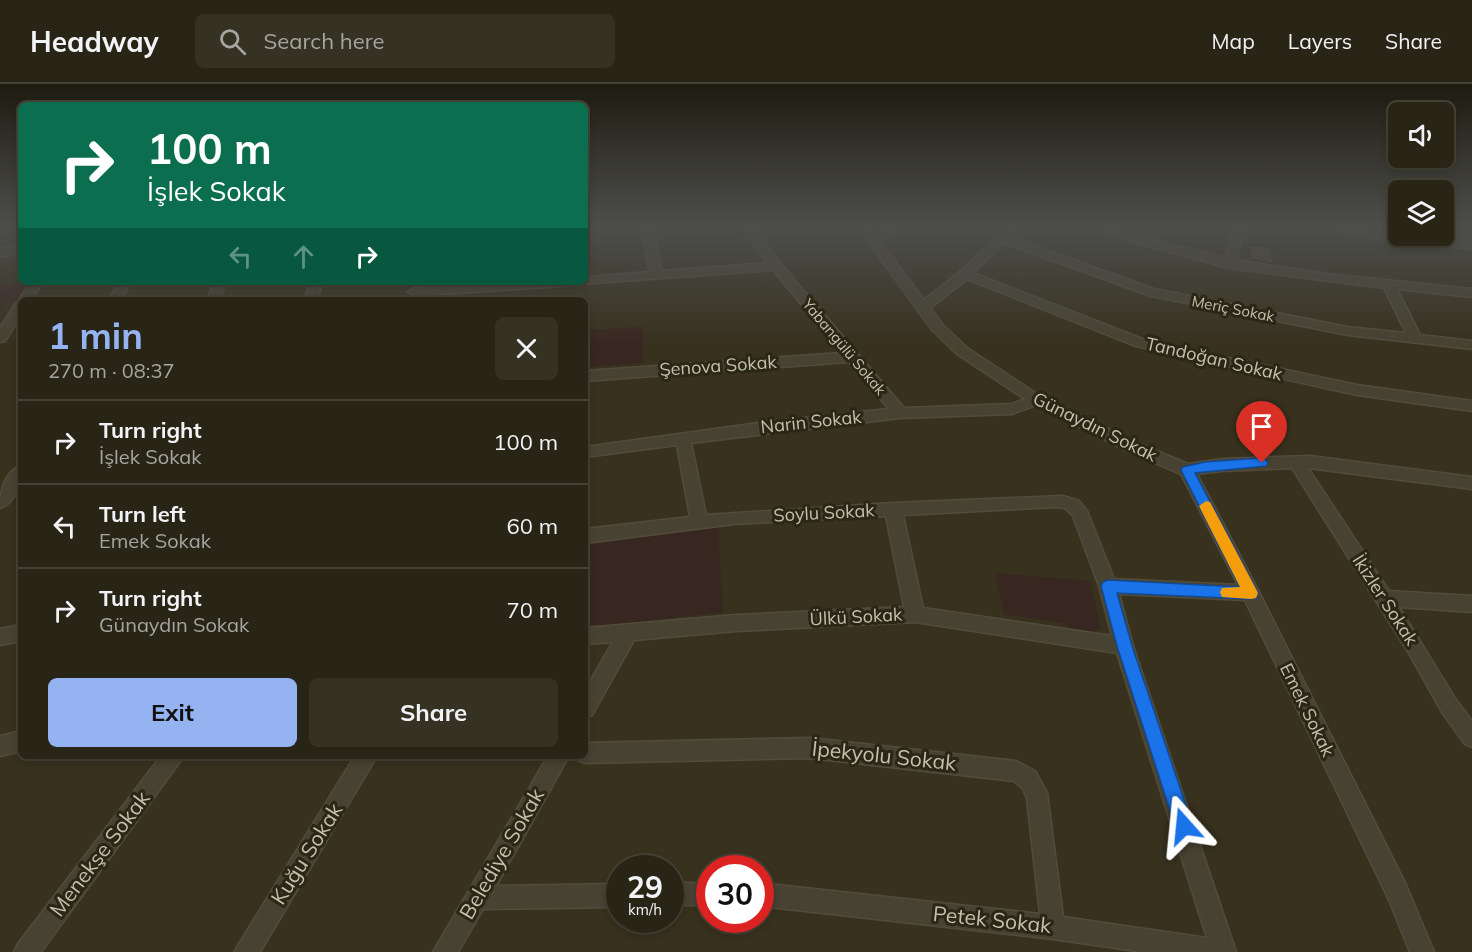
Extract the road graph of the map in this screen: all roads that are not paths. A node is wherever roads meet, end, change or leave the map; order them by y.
1 (655, 265) edge
2 (893, 265) edge
3 (975, 265) edge
4 (1076, 265) edge
5 (1232, 265) edge
6 (776, 266) joint
7 (965, 274) junction
8 (657, 276) junction
9 (588, 280) edge
10 (1388, 284) junction
11 (513, 285) edge
12 (414, 291) edge
13 (1472, 293) edge
14 (924, 307) junction
15 (18, 311) edge
16 (18, 333) edge
17 (1, 337) edge
18 (1415, 338) junction
19 (1472, 345) edge
20 (852, 357) junction
21 (588, 376) edge
22 (1035, 399) junction
23 (1472, 405) edge
24 (900, 414) junction
25 (683, 438) junction
26 (588, 452) edge
27 (1296, 462) junction
28 (1187, 470) junction
29 (18, 476) edge
30 (1472, 483) edge
31 (0, 502) edge
32 (892, 509) junction
33 (699, 521) junction
34 (588, 536) edge
35 (1108, 586) junction
36 (1251, 593) junction
37 (1383, 598) junction
38 (1472, 604) edge
39 (915, 614) junction
40 (629, 631) junction
41 (18, 633) edge
42 (0, 636) edge
43 (588, 636) edge
44 (1124, 646) junction
45 (588, 704) edge
46 (1472, 737) edge
47 (588, 753) edge
48 (172, 759) edge
49 (365, 759) edge
50 (557, 759) edge
51 (606, 895) edge
52 (774, 896) edge
53 (478, 898) junction
54 (1053, 927) junction
55 (26, 952) edge
56 (246, 952) edge
57 (445, 952) edge
58 (1224, 952) edge
59 (1422, 952) edge

1 - 8 street
2 - 14 street, Günaydın Sokak
3 - 7 street
4 - 18 street, Meriç Sokak
5 - 10 street
6 - 8 street
6 - 20 street, Yabangülü Sokak
7 - 14 street
7 - 23 street, Tandoğan Sokak
8 - 9 street
10 - 13 street
10 - 18 street
11 - 12 street
14 - 22 street, Günaydın Sokak
15 - 17 street
16 - 17 street
18 - 19 street, Meriç Sokak
20 - 21 street, Şenova Sokak
20 - 24 street, Yabangülü Sokak
22 - 24 street, Narin Sokak
22 - 28 street, Günaydın Sokak
24 - 25 street, Narin Sokak
25 - 26 street, Narin Sokak
25 - 33 street
27 - 28 street
27 - 30 street
27 - 37 street, İkizler Sokak
28 - 36 street, Emek Sokak
29 - 31 street
32 - 33 street, Soylu Sokak
32 - 35 street, Soylu Sokak
32 - 39 street
33 - 34 street, Soylu Sokak
35 - 36 street
35 - 44 street
36 - 59 street, Emek Sokak
37 - 38 street
37 - 46 street, İkizler Sokak
39 - 40 street, Ülkü Sokak
39 - 44 street, Ülkü Sokak
40 - 43 street, Ülkü Sokak
40 - 45 street
41 - 42 street
44 - 58 street
47 - 54 street, İpekyolu Sokak
48 - 55 street, Menekşe Sokak
49 - 56 street, Kuğu Sokak
50 - 53 street, Belediye Sokak
51 - 53 street
52 - 54 street, Petek Sokak
53 - 57 street, Belediye Sokak
54 - 58 street, Petek Sokak

